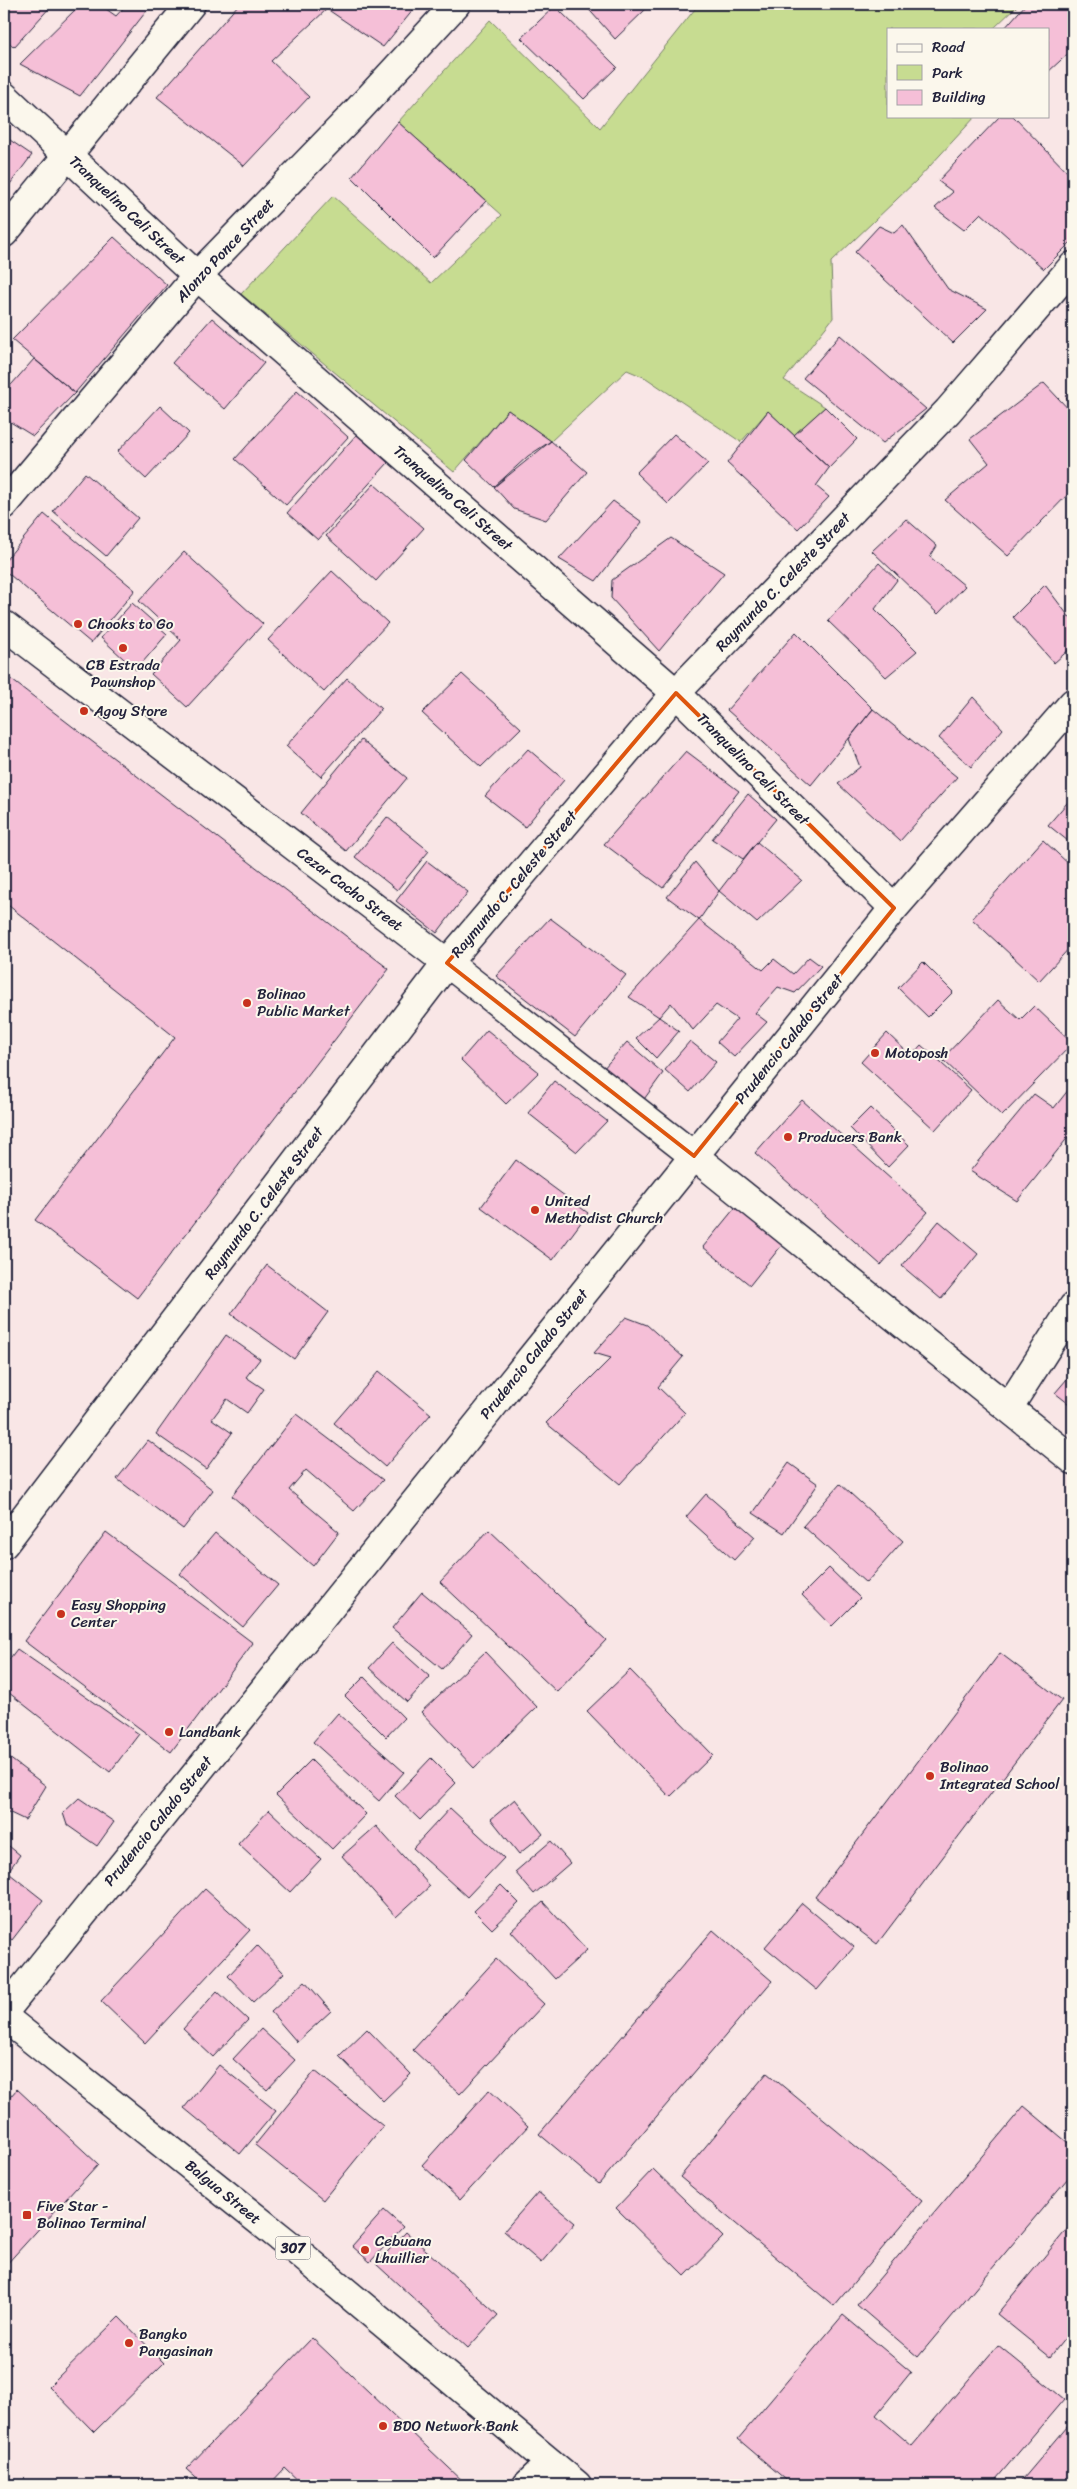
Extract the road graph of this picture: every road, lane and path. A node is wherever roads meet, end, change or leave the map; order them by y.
1 (191, 4) edge
2 (456, 4) edge
3 (4, 96) edge
4 (67, 156) junction
5 (4, 234) edge
6 (1073, 266) edge
7 (197, 276) junction
8 (4, 505) edge
9 (4, 625) edge
10 (676, 693) junction
11 (1073, 703) edge
12 (894, 908) junction
13 (447, 963) junction
14 (694, 1156) junction
15 (1073, 1306) edge
16 (1009, 1407) junction
17 (1073, 1460) edge
18 (4, 1544) edge
19 (4, 2012) edge
20 (4, 2017) edge
21 (550, 2463) junction
22 (527, 2485) edge
23 (577, 2485) edge

1 - 4 street
2 - 7 street, Alonzo Ponce Street
3 - 4 street, Tranquelino Celi Street
4 - 5 street
4 - 7 street, Tranquelino Celi Street
6 - 10 street, Raymundo C. Celeste Street
7 - 8 street, Alonzo Ponce Street
7 - 10 street, Tranquelino Celi Street
9 - 13 street, Cezar Cacho Street
10 - 12 street, Tranquelino Celi Street
10 - 13 street, Raymundo C. Celeste Street
11 - 12 street, Prudencio Calado Street
12 - 14 street, Prudencio Calado Street
13 - 14 street, Cezar Cacho Street
13 - 18 street, Raymundo C. Celeste Street
14 - 16 street, Cezar Cacho Street
14 - 19 street, Prudencio Calado Street
15 - 16 street
16 - 17 street, Cezar Cacho Street
20 - 21 street, Balgua Street / 307
21 - 22 street
21 - 23 street, Balgua Street / 307

